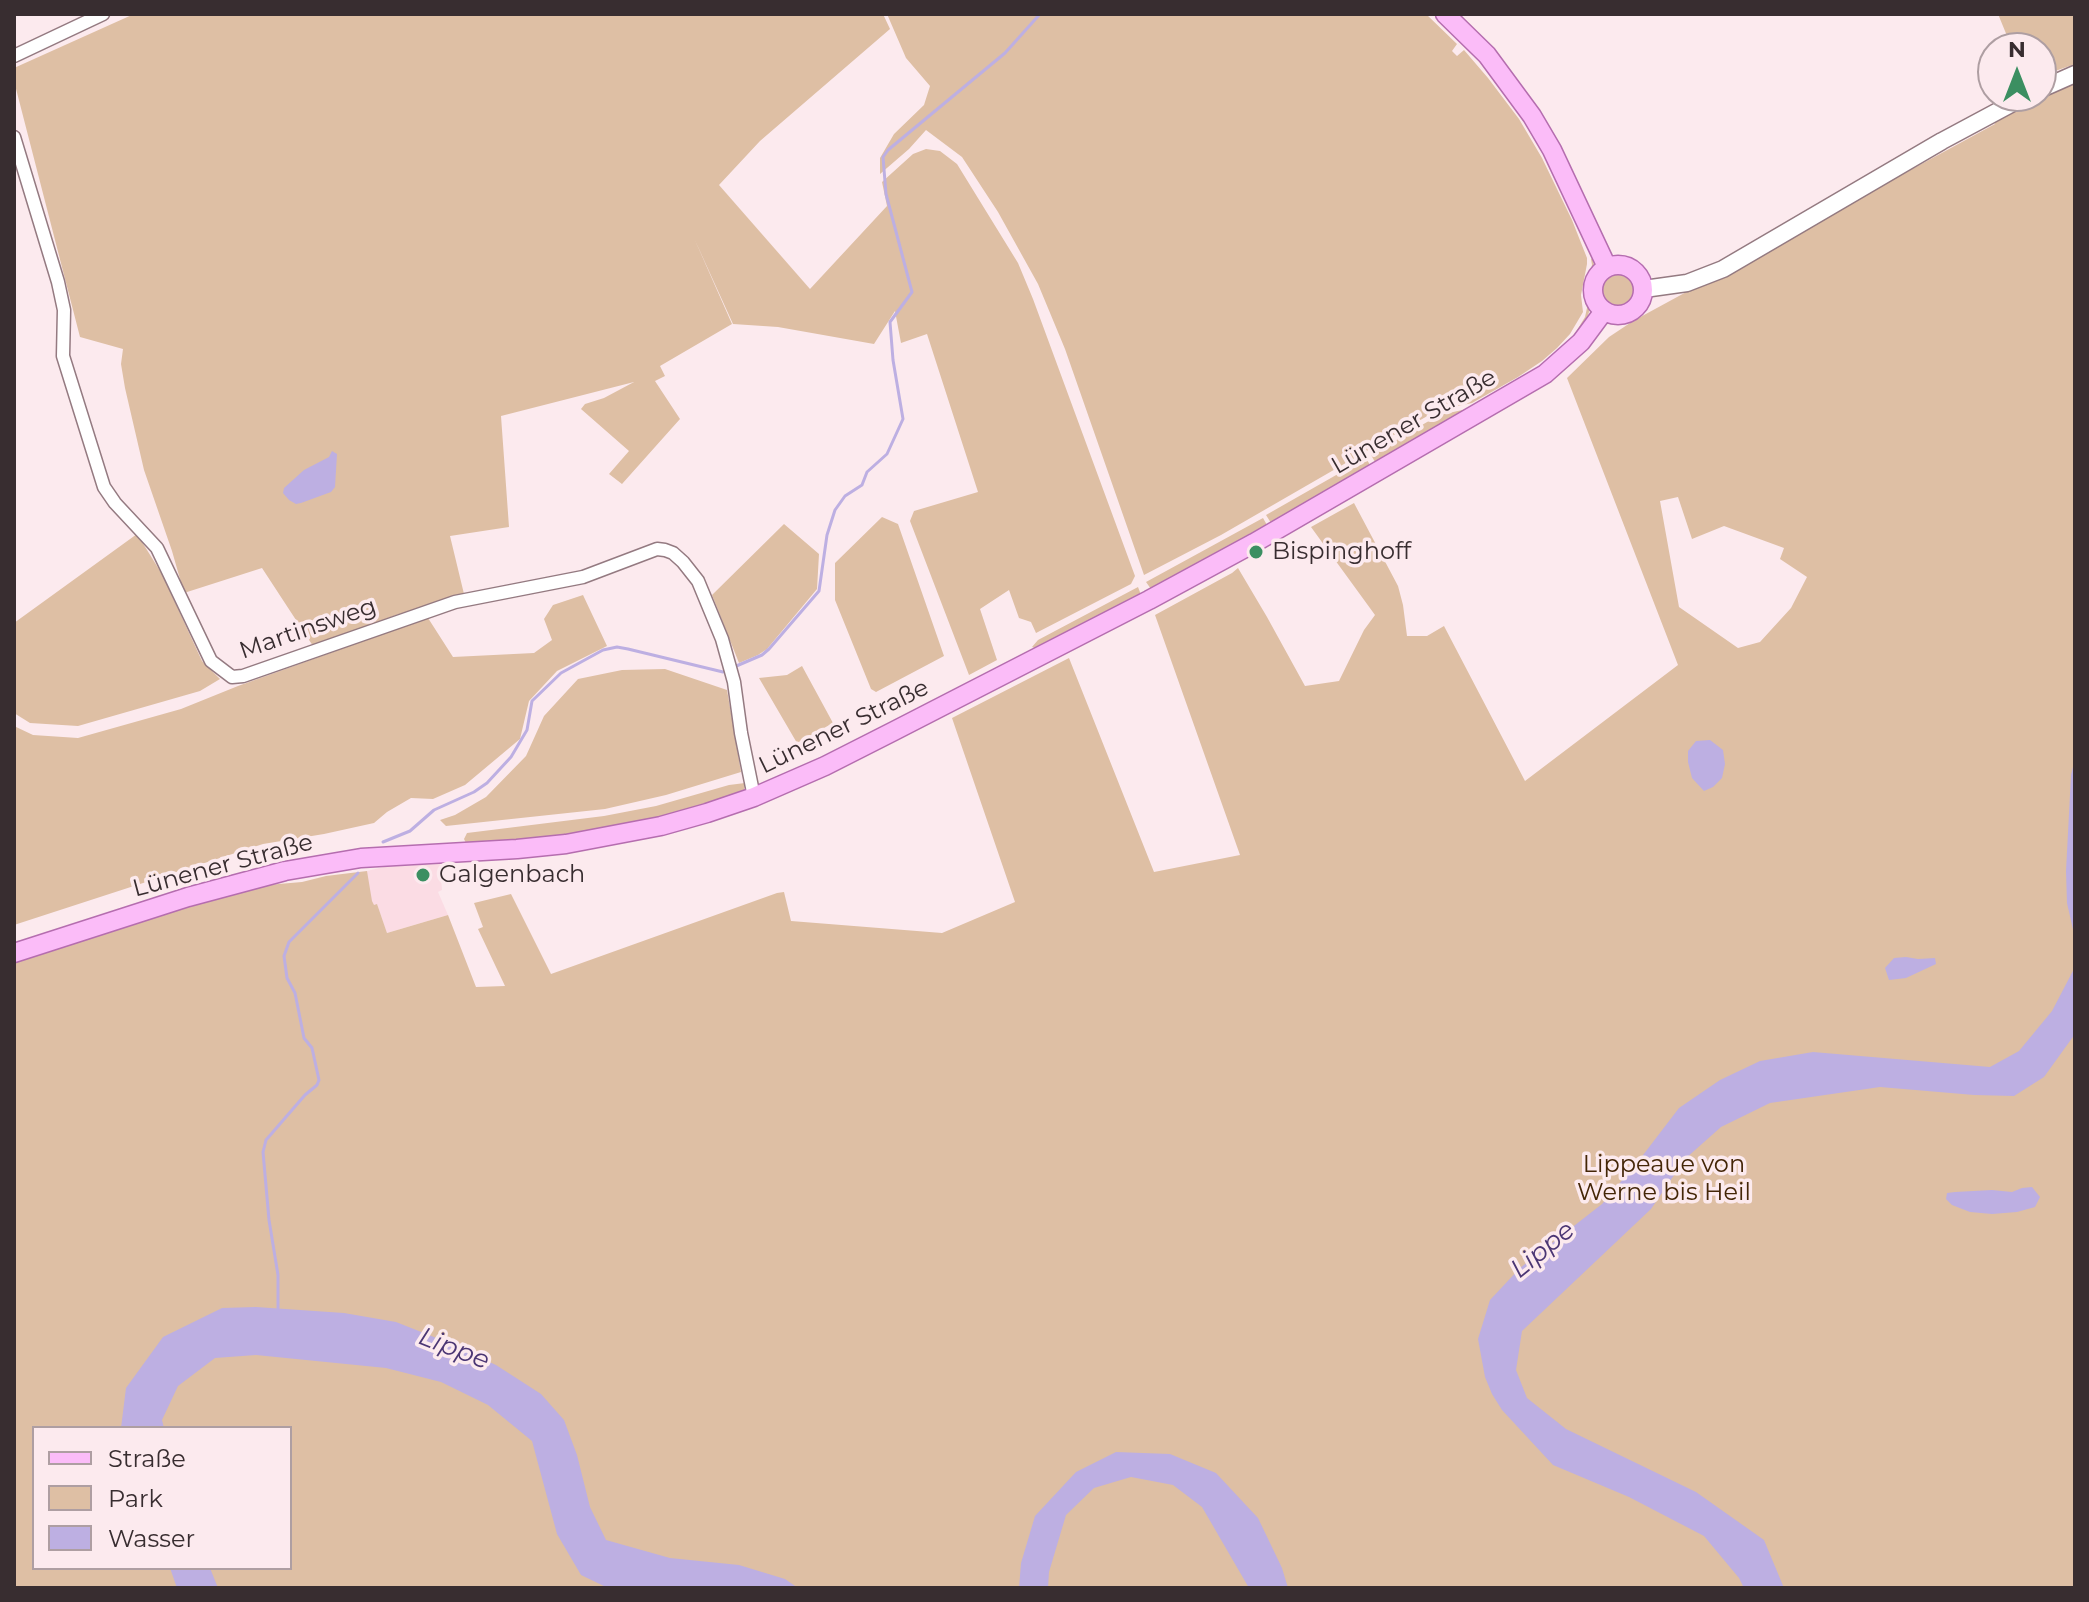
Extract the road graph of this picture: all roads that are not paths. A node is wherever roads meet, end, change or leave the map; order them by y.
1 (103, 14) edge
2 (1445, 14) edge
3 (14, 56) edge
4 (1996, 112) edge
5 (14, 137) edge
6 (1607, 267) junction
7 (1644, 289) junction
8 (1604, 311) junction
9 (754, 797) junction
10 (14, 953) edge

1 - 3 street
2 - 6 main road
4 - 7 main road
5 - 9 street, Martinsweg
6 - 7 main road
6 - 8 main road
7 - 8 main road
8 - 9 main road, Lünener Straße
9 - 10 main road, Lünener Straße

